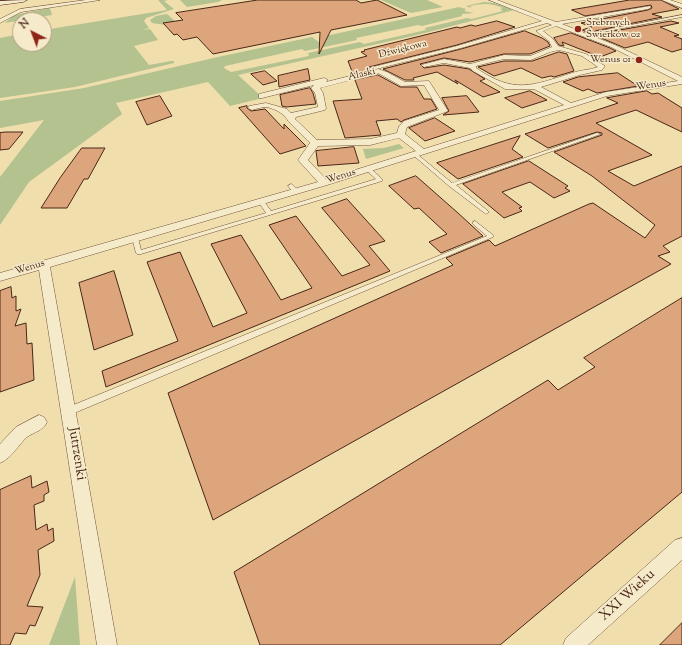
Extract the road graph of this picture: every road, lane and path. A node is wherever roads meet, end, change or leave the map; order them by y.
1 (9, 0) edge
2 (23, 0) edge
3 (97, 0) edge
4 (492, 0) edge
5 (0, 2) edge
6 (667, 2) edge
7 (648, 7) dead end
8 (682, 7) edge
9 (674, 10) dead end
10 (682, 16) edge
11 (0, 21) edge
12 (552, 24) junction
13 (597, 32) dead end
14 (556, 48) junction
15 (424, 65) dead end
16 (473, 67) junction
17 (682, 81) edge
18 (535, 87) junction
19 (517, 88) junction
20 (510, 93) dead end
21 (262, 96) dead end
22 (570, 105) junction
23 (252, 108) dead end
24 (291, 117) junction
25 (599, 134) dead end
26 (401, 135) junction
27 (315, 143) junction
28 (419, 153) junction
29 (368, 169) junction
30 (324, 183) junction
31 (451, 185) junction
32 (261, 201) junction
33 (486, 212) dead end
34 (270, 214) junction
35 (475, 223) dead end
36 (135, 238) junction
37 (44, 264) junction
38 (0, 277) edge
39 (69, 411) junction
40 (39, 422) dead end
41 (0, 455) edge
42 (682, 547) edge
43 (107, 645) edge
44 (573, 645) edge

1 - 5 street
2 - 5 street
3 - 11 street
4 - 12 street
6 - 8 street
7 - 12 street
8 - 9 street
10 - 13 lane
12 - 14 street
12 - 17 street
12 - 21 street, Dźwiękowa
14 - 16 street
14 - 18 street
15 - 16 street
16 - 19 street
17 - 22 street, Wenus
18 - 19 street
18 - 22 street
19 - 20 street
22 - 28 street, Wenus
23 - 24 street
24 - 26 street, Alaski
24 - 27 street
25 - 31 lane
26 - 27 street
26 - 28 street
27 - 30 street
28 - 29 street, Wenus
28 - 31 lane
29 - 30 street, Wenus
29 - 34 lane
30 - 32 street, Wenus
31 - 33 lane
32 - 34 lane
32 - 36 street, Wenus
34 - 36 lane
35 - 39 lane
36 - 37 street, Wenus
37 - 38 street, Wenus
37 - 39 street, Jutrzenki
39 - 43 street, Jutrzenki
40 - 41 street
42 - 44 street, XXI Wieku

